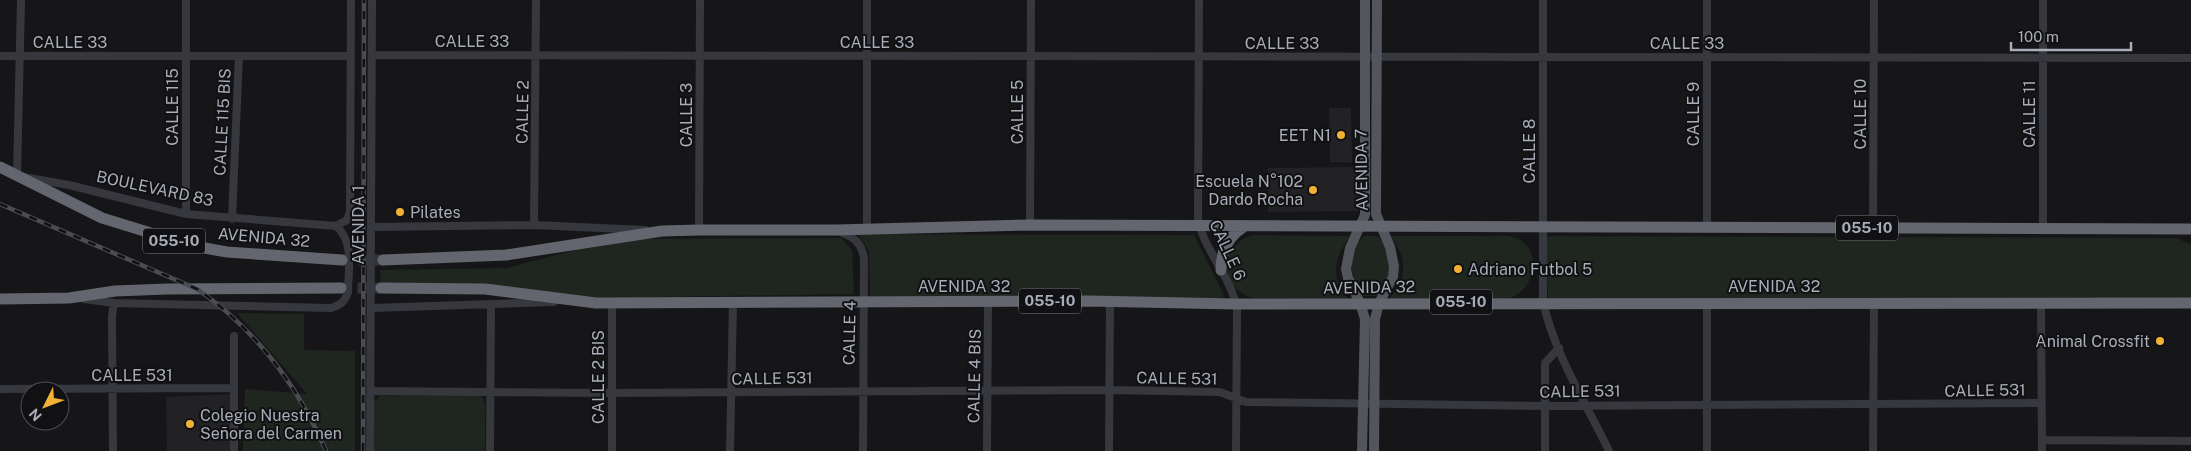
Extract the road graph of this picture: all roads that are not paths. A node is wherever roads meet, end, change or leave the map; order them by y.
1 (20, 0) edge
2 (186, 0) edge
3 (351, 0) edge
4 (372, 0) edge
5 (536, 0) edge
6 (700, 0) edge
7 (868, 0) edge
8 (1031, 0) edge
9 (1199, 0) edge
10 (1365, 0) edge
11 (1377, 0) edge
12 (1543, 0) edge
13 (1707, 0) edge
14 (1874, 0) edge
15 (2043, 0) edge
16 (372, 55) junction
17 (536, 55) junction
18 (0, 56) edge
19 (21, 56) junction
20 (186, 56) junction
21 (239, 56) junction
22 (351, 56) junction
23 (700, 56) junction
24 (868, 56) junction
25 (1031, 56) junction
26 (1199, 56) junction
27 (1370, 57) junction
28 (1543, 57) junction
29 (1707, 57) junction
30 (1874, 58) junction
31 (2043, 58) junction
32 (2191, 58) edge
33 (0, 167) edge
34 (17, 176) junction
35 (186, 214) junction
36 (232, 219) junction
37 (534, 225) junction
38 (1030, 225) junction
39 (336, 226) junction
40 (1200, 226) junction
41 (1245, 226) junction
42 (1361, 226) junction
43 (1381, 226) junction
44 (1543, 226) junction
45 (372, 227) junction
46 (1707, 227) junction
47 (1873, 228) junction
48 (2043, 228) junction
49 (868, 229) junction
50 (2191, 229) edge
51 (699, 230) junction
52 (836, 230) junction
53 (662, 231) junction
54 (342, 260) tunnel mouth
55 (383, 260) tunnel mouth
56 (1221, 270) junction
57 (341, 288) tunnel mouth
58 (381, 288) tunnel mouth
59 (76, 297) junction
60 (0, 300) edge
61 (577, 302) junction
62 (863, 302) junction
63 (988, 302) junction
64 (1110, 302) junction
65 (1544, 302) junction
66 (1874, 302) junction
67 (114, 303) junction
68 (612, 303) junction
69 (733, 303) junction
70 (1360, 303) junction
71 (1380, 303) junction
72 (1707, 303) junction
73 (2041, 303) junction
74 (2191, 303) edge
75 (491, 304) junction
76 (1236, 304) junction
77 (372, 308) junction
78 (234, 336) dead end
79 (1559, 348) junction
80 (234, 388) junction
81 (0, 389) edge
82 (987, 389) junction
83 (113, 390) junction
84 (1109, 390) junction
85 (371, 391) junction
86 (862, 391) junction
87 (490, 392) junction
88 (730, 392) junction
89 (612, 393) junction
90 (1237, 398) junction
91 (1362, 403) junction
92 (2041, 403) junction
93 (1374, 404) junction
94 (1707, 404) junction
95 (1587, 405) junction
96 (1874, 405) junction
97 (1545, 406) junction
98 (2042, 440) junction
99 (2191, 441) edge
100 (113, 451) edge
101 (234, 451) edge
102 (370, 451) edge
103 (490, 451) edge
104 (612, 451) edge
105 (730, 451) edge
106 (863, 451) edge
107 (986, 451) edge
108 (1109, 451) edge
109 (1236, 451) edge
110 (1362, 451) edge
111 (1374, 451) edge
112 (1545, 451) edge
113 (1609, 451) edge
114 (1707, 451) edge
115 (1873, 451) edge
116 (2042, 451) edge

1 - 19 street
2 - 20 street, CALLE 115
3 - 22 street, AVENIDA 1
4 - 16 street, AVENIDA 1
5 - 17 street, CALLE 2
6 - 23 street, CALLE 3
7 - 24 street
8 - 25 street, CALLE 5
9 - 26 street, CALLE 6
10 - 27 main road, AVENIDA 7
11 - 27 main road, AVENIDA 7
12 - 28 street, CALLE 8
13 - 29 street, CALLE 9
14 - 30 street, CALLE 10
15 - 31 street, CALLE 11
16 - 17 street, CALLE 33
16 - 45 street, AVENIDA 1
17 - 23 street, CALLE 33
17 - 37 street, CALLE 2
18 - 19 street, CALLE 33
19 - 20 street, CALLE 33
19 - 34 street
20 - 21 street, CALLE 33
20 - 35 street, CALLE 115
21 - 22 street, CALLE 33
21 - 36 street, CALLE 115 BIS
22 - 39 street, AVENIDA 1
23 - 24 street, CALLE 33
23 - 51 street, CALLE 3
24 - 25 street, CALLE 33
24 - 49 street
25 - 26 street, CALLE 33
25 - 38 street, CALLE 5
26 - 27 street, CALLE 33
26 - 40 street, CALLE 6
27 - 28 street, CALLE 33
27 - 42 main road, AVENIDA 7
27 - 43 main road, AVENIDA 7
28 - 29 street, CALLE 33
28 - 44 street, CALLE 8
29 - 30 street, CALLE 33
29 - 46 street, CALLE 9
30 - 31 street, CALLE 33
30 - 47 street, CALLE 10
31 - 32 street, CALLE 33
31 - 48 street, CALLE 11
33 - 34 highway, BOULEVARD 83 / 055-10
34 - 35 street, BOULEVARD 83
34 - 54 highway, AVENIDA 32 / 055-10
35 - 36 street, BOULEVARD 83
36 - 39 street, BOULEVARD 83
37 - 45 street
37 - 53 street
38 - 40 highway, 055-10
38 - 49 highway, 055-10
39 - 67 street, AVENIDA 1
40 - 41 highway, 055-10
40 - 56 street, CALLE 6
41 - 42 highway, 055-10
41 - 56 highway
42 - 43 highway, 055-10
42 - 70 main road, AVENIDA 7
43 - 44 highway, 055-10
43 - 71 main road, AVENIDA 7
44 - 46 highway, 055-10
44 - 65 street, CALLE 8
45 - 77 street, AVENIDA 1
46 - 47 highway, 055-10
47 - 48 highway, 055-10
48 - 50 highway, 055-10
49 - 52 highway, 055-10
51 - 52 highway, 055-10
51 - 53 highway, 055-10
52 - 62 street, CALLE 4
53 - 55 highway, 055-10
56 - 76 street, CALLE 6
57 - 59 highway
58 - 61 highway, AVENIDA 32 / 055-10
59 - 60 highway
59 - 67 street
61 - 68 highway, AVENIDA 32 / 055-10
61 - 75 street, AVENIDA 32
62 - 63 highway, AVENIDA 32 / 055-10
62 - 69 highway, AVENIDA 32 / 055-10
62 - 86 street, CALLE 4
63 - 64 highway, AVENIDA 32 / 055-10
63 - 82 street, CALLE 4 BIS
64 - 76 highway, AVENIDA 32 / 055-10
64 - 84 street
65 - 71 highway, AVENIDA 32 / 055-10
65 - 72 highway, AVENIDA 32 / 055-10
65 - 79 street, CALLE 8
66 - 72 highway, AVENIDA 32 / 055-10
66 - 73 highway, AVENIDA 32 / 055-10
66 - 96 street
67 - 83 street
68 - 69 highway, AVENIDA 32 / 055-10
68 - 89 street, CALLE 2 BIS
69 - 88 street
70 - 71 highway, AVENIDA 32 / 055-10
70 - 76 highway, AVENIDA 32 / 055-10
70 - 91 main road, AVENIDA 7
71 - 93 main road, AVENIDA 7
72 - 94 street
73 - 74 highway, AVENIDA 32 / 055-10
73 - 92 street
75 - 77 street, AVENIDA 32
75 - 87 street
76 - 90 street, CALLE 6
77 - 85 street, AVENIDA 1
78 - 80 street
79 - 95 street, CALLE 8
79 - 97 street
80 - 83 street, CALLE 531
80 - 101 street
81 - 83 street, CALLE 531
82 - 84 street, CALLE 531
82 - 86 street, CALLE 531
82 - 107 street, CALLE 4 BIS
83 - 100 street
84 - 90 street, CALLE 531
84 - 108 street
85 - 87 street, CALLE 531
85 - 102 street, AVENIDA 1
86 - 88 street, CALLE 531
86 - 106 street, CALLE 4
87 - 89 street, CALLE 531
87 - 103 street
88 - 89 street, CALLE 531
88 - 105 street
89 - 104 street, CALLE 2 BIS
90 - 91 street, CALLE 531
90 - 109 street, CALLE 6
91 - 93 street, CALLE 531
91 - 110 main road, AVENIDA 7
92 - 96 street, CALLE 531
92 - 98 street
93 - 97 street, CALLE 531
93 - 111 main road, AVENIDA 7
94 - 95 street, CALLE 531
94 - 96 street, CALLE 531
94 - 114 street
95 - 97 street, CALLE 531
95 - 113 street, CALLE 8
96 - 115 street
97 - 112 street
98 - 99 street
98 - 116 street

